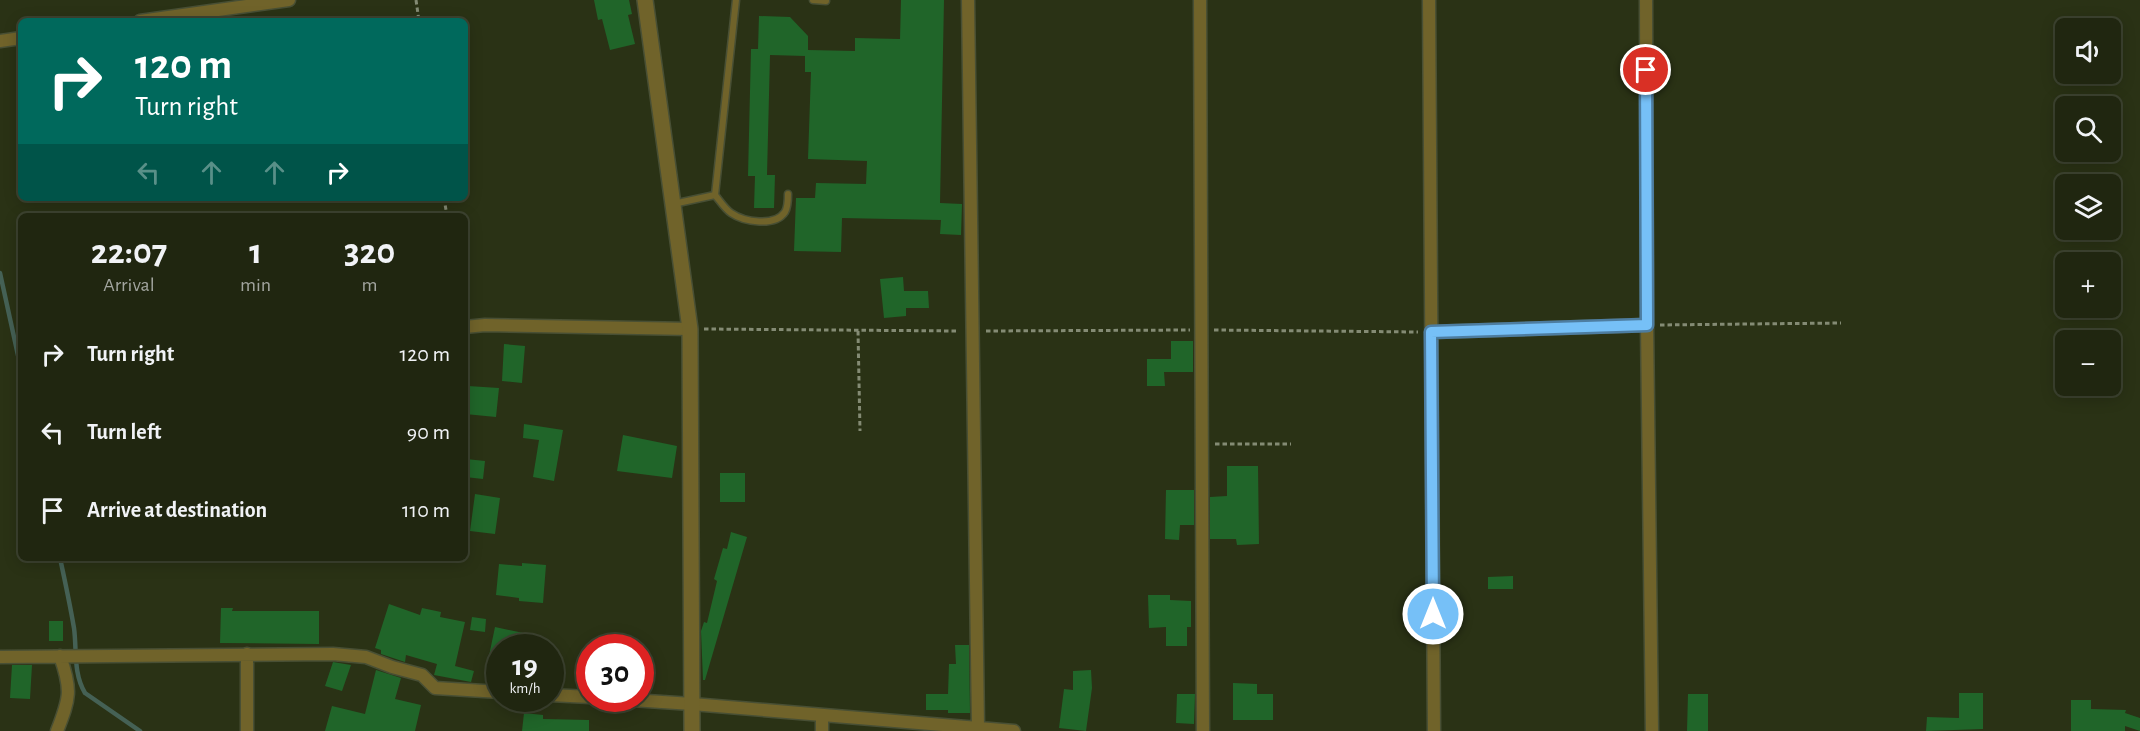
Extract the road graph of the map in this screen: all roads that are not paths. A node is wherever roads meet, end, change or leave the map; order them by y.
1 (289, 0) edge
2 (645, 0) edge
3 (736, 0) edge
4 (813, 0) edge
5 (968, 0) edge
6 (1200, 0) edge
7 (1429, 0) edge
8 (1646, 0) edge
9 (826, 1) edge
10 (161, 18) edge
11 (18, 38) edge
12 (0, 41) edge
13 (788, 194) dead end
14 (715, 195) junction
15 (673, 204) junction
16 (1647, 325) junction
17 (468, 327) edge
18 (690, 329) junction
19 (1431, 332) junction
20 (247, 654) junction
21 (64, 656) junction
22 (0, 657) edge
23 (486, 691) edge
24 (654, 701) edge
25 (692, 704) junction
26 (822, 715) junction
27 (978, 727) junction
28 (57, 731) edge
29 (247, 731) edge
30 (692, 731) edge
31 (822, 731) edge
32 (1014, 731) edge
33 (1203, 731) edge
34 (1434, 731) edge
35 (1652, 731) edge

1 - 10 street
2 - 15 street
3 - 14 lane
4 - 9 lane
5 - 27 street
6 - 33 street
7 - 19 street
8 - 16 street
11 - 12 street
13 - 14 lane
14 - 15 lane
15 - 18 street
16 - 19 street
16 - 35 street
17 - 18 street
18 - 25 street
19 - 34 street
20 - 21 street
20 - 23 street
20 - 29 street
21 - 22 street
21 - 28 street
24 - 25 street
25 - 26 street
25 - 30 street
26 - 27 street
26 - 31 street
27 - 32 street

